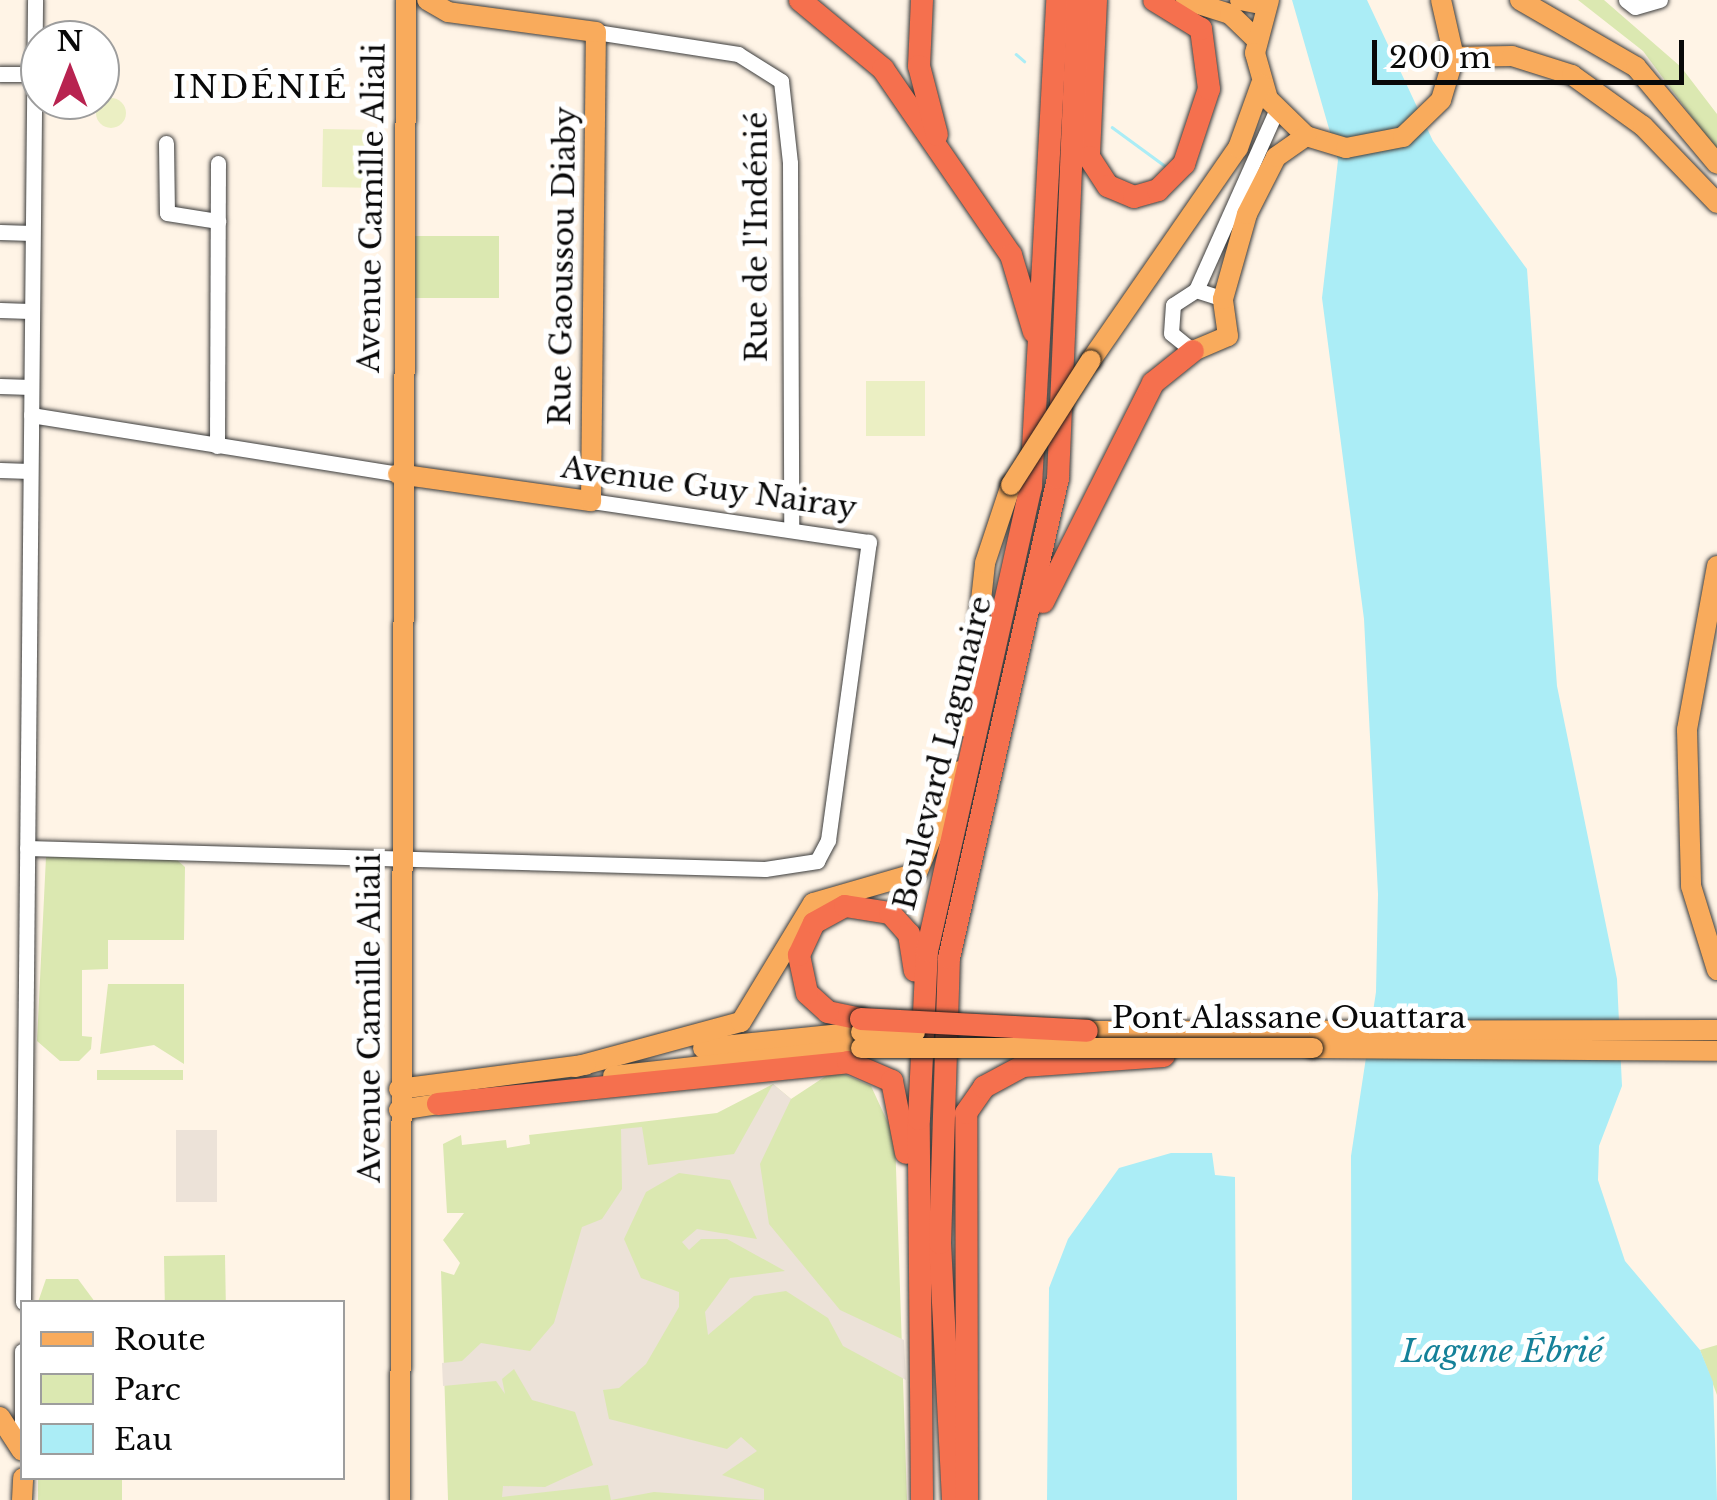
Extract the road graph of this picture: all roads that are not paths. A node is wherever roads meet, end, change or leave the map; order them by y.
1 (406, 0) edge
2 (800, 0) edge
3 (922, 0) edge
4 (1154, 0) edge
5 (1186, 0) edge
6 (1240, 0) edge
7 (1441, 0) edge
8 (1520, 0) edge
9 (1626, 0) edge
10 (1660, 0) edge
11 (1268, 2) edge
12 (431, 3) edge
13 (1077, 11) edge
14 (596, 32) junction
15 (405, 36) junction
16 (1256, 39) junction
17 (1454, 57) junction
18 (1261, 84) junction
19 (1276, 111) junction
20 (33, 120) edge
21 (1313, 139) junction
22 (166, 144) dead end
23 (218, 163) dead end
24 (1717, 164) edge
25 (957, 180) junction
26 (1717, 202) edge
27 (218, 221) junction
28 (0, 232) edge
29 (32, 234) junction
30 (1196, 290) junction
31 (1223, 299) junction
32 (0, 310) edge
33 (30, 311) junction
34 (1192, 351) junction
35 (1040, 355) junction
36 (0, 386) edge
37 (30, 387) junction
38 (31, 414) junction
39 (218, 446) junction
40 (0, 470) edge
41 (30, 470) junction
42 (398, 474) junction
43 (446, 481) junction
44 (591, 502) junction
45 (791, 524) junction
46 (400, 537) junction
47 (1717, 566) edge
48 (1026, 637) junction
49 (960, 769) junction
50 (953, 822) junction
51 (27, 848) junction
52 (401, 856) junction
53 (1717, 970) edge
54 (1087, 1030) joint
55 (861, 1033) junction
56 (1716, 1035) edge
57 (1312, 1048) junction
58 (920, 1051) junction
59 (575, 1067) junction
60 (399, 1099) junction
61 (438, 1104) junction
62 (921, 1265) junction
63 (23, 1300) edge
64 (0, 1417) edge
65 (20, 1448) edge
66 (399, 1449) junction
67 (400, 1500) edge
68 (416, 1500) edge
69 (922, 1500) edge
70 (952, 1500) edge
71 (968, 1500) edge

1 - 15 main road, Avenue Camille Aliali
2 - 25 highway
3 - 25 highway
4 - 13 highway
5 - 16 main road
6 - 11 main road
7 - 17 main road
8 - 24 main road
9 - 10 street
11 - 16 main road
12 - 14 main road, Rue de l'Indénié
12 - 15 main road
13 - 35 highway, Boulevard Lagunaire
13 - 48 highway, Boulevard Lagunaire
14 - 44 main road, Rue Gaoussou Diaby
14 - 45 street, Rue de l'Indénié
15 - 42 main road, Avenue Camille Aliali
16 - 18 main road
17 - 21 main road
17 - 26 main road
18 - 19 main road
18 - 49 main road, bridge
19 - 21 main road
19 - 30 street
20 - 29 street
21 - 31 main road
22 - 27 street
23 - 27 street
25 - 35 highway
27 - 39 street
28 - 29 street
29 - 33 street
30 - 31 street
30 - 34 street
31 - 34 main road
32 - 33 street
33 - 37 street
34 - 48 highway
35 - 50 highway, Boulevard Lagunaire
36 - 37 street
37 - 38 street
38 - 39 street
38 - 41 street
39 - 42 street
40 - 41 street
41 - 51 street
42 - 43 main road, Avenue Guy Nairay
42 - 46 main road, Avenue Camille Aliali
43 - 44 main road, Avenue Guy Nairay
43 - 46 main road, Avenue Camille Aliali
44 - 45 street, Avenue Guy Nairay
45 - 52 street, Avenue Guy Nairay
46 - 52 main road, Avenue Camille Aliali
47 - 53 main road
48 - 70 highway, Boulevard Lagunaire
49 - 50 highway
49 - 59 main road
50 - 58 highway, Boulevard Lagunaire
51 - 52 street
51 - 63 street
52 - 60 main road, Avenue Camille Aliali
54 - 55 highway, bridge
54 - 56 main road, Pont Alassane Ouattara
55 - 57 main road, Pont Alassane Ouattara, bridge
55 - 58 highway
55 - 59 main road
55 - 61 main road
56 - 57 main road, Pont Alassane Ouattara
57 - 71 highway, bridge
58 - 62 highway, Boulevard Lagunaire
59 - 60 main road
60 - 61 main road
60 - 66 main road, Avenue Camille Aliali
61 - 62 highway
62 - 69 highway, Boulevard Lagunaire
64 - 65 main road
66 - 67 main road, Avenue Camille Aliali
66 - 68 main road

